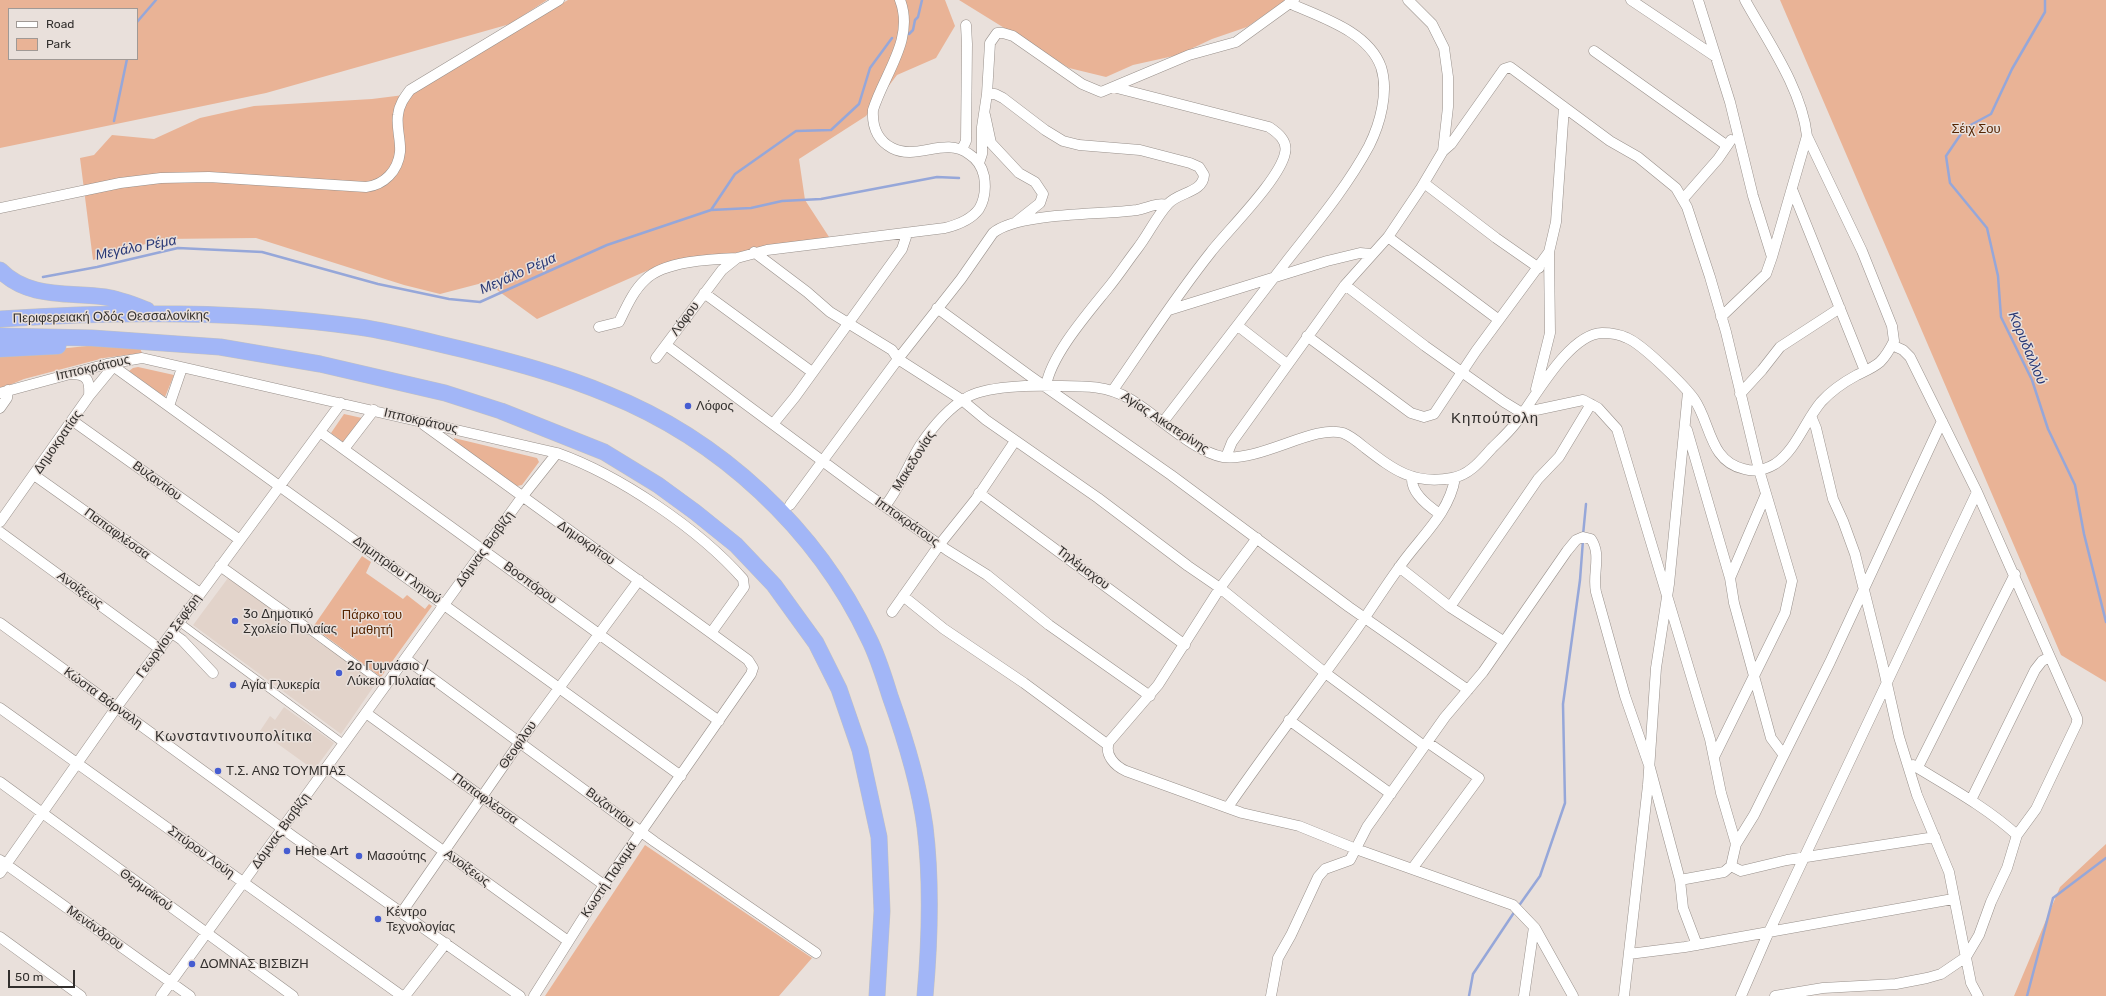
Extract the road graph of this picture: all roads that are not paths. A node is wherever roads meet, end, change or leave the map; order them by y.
1 (559, 0) edge
2 (900, 0) edge
3 (1408, 0) edge
4 (1632, 0) edge
5 (1698, 0) edge
6 (1745, 0) edge
7 (1292, 2) edge
8 (966, 25) dead end
9 (1594, 51) dead end
10 (1716, 57) junction
11 (1113, 87) junction
12 (987, 94) junction
13 (1564, 107) junction
14 (984, 112) junction
15 (1737, 134) junction
16 (1807, 136) junction
17 (1726, 145) junction
18 (962, 149) junction
19 (1443, 151) junction
20 (979, 163) junction
21 (1424, 182) junction
22 (1792, 189) junction
23 (1684, 199) junction
24 (1167, 205) junction
25 (0, 208) edge
26 (1014, 224) junction
27 (907, 234) junction
28 (1388, 237) junction
29 (754, 252) junction
30 (1549, 252) junction
31 (1371, 254) junction
32 (737, 258) junction
33 (1772, 258) junction
34 (1539, 268) junction
35 (0, 270) edge
36 (1274, 278) junction
37 (1345, 285) junction
38 (704, 293) junction
39 (937, 308) junction
40 (1840, 308) junction
41 (1169, 310) junction
42 (158, 313) junction
43 (1721, 317) junction
44 (0, 319) edge
45 (1499, 320) junction
46 (848, 323) junction
47 (1238, 326) junction
48 (599, 328) dead end
49 (0, 336) edge
50 (1307, 336) junction
51 (92, 338) junction
52 (666, 345) junction
53 (1892, 345) junction
54 (0, 349) edge
55 (656, 358) dead end
56 (898, 359) junction
57 (115, 364) junction
58 (1287, 364) junction
59 (182, 368) junction
60 (1865, 371) junction
61 (812, 372) junction
62 (1462, 372) junction
63 (65, 374) junction
64 (1046, 386) junction
65 (1113, 390) junction
66 (4, 392) edge
67 (1688, 392) junction
68 (1740, 394) junction
69 (90, 396) junction
70 (1534, 397) junction
71 (962, 400) junction
72 (341, 403) junction
73 (1590, 404) junction
74 (168, 406) junction
75 (0, 408) edge
76 (374, 410) junction
77 (1522, 413) junction
78 (1811, 416) junction
79 (417, 420) junction
80 (73, 421) junction
81 (1942, 421) junction
82 (1164, 422) junction
83 (773, 424) junction
84 (1685, 424) junction
85 (320, 432) junction
86 (1015, 441) junction
87 (344, 449) junction
88 (557, 453) junction
89 (1226, 457) junction
90 (823, 461) junction
91 (1759, 470) junction
92 (34, 475) junction
93 (1412, 478) junction
94 (1454, 478) junction
95 (280, 486) junction
96 (1977, 492) junction
97 (979, 493) junction
98 (1766, 494) junction
99 (522, 497) junction
100 (790, 505) dead end
101 (885, 506) junction
102 (1440, 514) junction
103 (0, 522) edge
104 (0, 532) edge
105 (1257, 538) junction
106 (240, 540) junction
107 (940, 544) junction
108 (484, 550) junction
109 (220, 566) junction
110 (1399, 567) junction
111 (2014, 574) junction
112 (1730, 578) junction
113 (638, 580) junction
114 (1220, 588) junction
115 (1864, 589) junction
116 (200, 593) junction
117 (903, 596) junction
118 (1667, 600) junction
119 (445, 605) junction
120 (1450, 607) junction
121 (892, 612) dead end
122 (1364, 618) junction
123 (179, 622) junction
124 (0, 623) edge
125 (308, 628) joint
126 (172, 633) junction
127 (599, 633) junction
128 (711, 633) junction
129 (1503, 641) junction
130 (1185, 644) junction
131 (160, 649) junction
132 (2050, 657) junction
133 (406, 659) junction
134 (753, 668) joint
135 (1324, 672) junction
136 (213, 674) dead end
137 (1754, 678) junction
138 (1886, 682) junction
139 (386, 686) junction
140 (558, 689) junction
141 (1468, 690) junction
142 (1150, 696) junction
143 (0, 708) edge
144 (116, 708) junction
145 (366, 713) junction
146 (1289, 720) junction
147 (719, 721) junction
148 (520, 742) junction
149 (344, 744) junction
150 (1426, 744) junction
151 (1108, 745) junction
152 (1783, 754) junction
153 (1714, 757) junction
154 (1906, 760) junction
155 (77, 763) junction
156 (327, 767) junction
157 (1918, 767) junction
158 (1650, 768) junction
159 (681, 776) junction
160 (0, 782) edge
161 (1391, 794) junction
162 (482, 797) junction
163 (1971, 800) junction
164 (1228, 807) junction
165 (42, 812) junction
166 (282, 828) junction
167 (642, 832) junction
168 (2017, 836) junction
169 (1935, 837) junction
170 (1736, 844) junction
171 (1356, 849) junction
172 (444, 852) junction
173 (1803, 859) junction
174 (2, 866) edge
175 (1731, 866) junction
176 (1412, 869) junction
177 (1680, 880) junction
178 (243, 882) junction
179 (604, 885) junction
180 (1952, 898) junction
181 (402, 912) junction
182 (1534, 927) junction
183 (1769, 931) junction
184 (206, 934) junction
185 (0, 937) edge
186 (568, 941) junction
187 (446, 943) junction
188 (1697, 945) junction
189 (816, 952) dead end
190 (1629, 954) junction
191 (1966, 957) junction
192 (171, 982) junction
193 (81, 996) edge
194 (161, 996) edge
195 (190, 996) edge
196 (293, 996) edge
197 (402, 996) edge
198 (405, 996) edge
199 (520, 996) edge
200 (534, 996) edge
201 (877, 996) edge
202 (925, 996) edge
203 (1271, 996) edge
204 (1524, 996) edge
205 (1574, 996) edge
206 (1624, 996) edge
207 (1741, 996) edge
208 (1775, 996) edge
209 (1978, 996) edge

1 - 25 street
2 - 18 street
3 - 19 street
4 - 10 street
5 - 10 street
6 - 16 street
7 - 11 street
7 - 36 street
8 - 18 street
9 - 17 street
10 - 15 street
11 - 12 street
11 - 41 street
12 - 14 street
12 - 24 street
13 - 19 street
13 - 23 street
13 - 30 street
14 - 20 street
14 - 26 street
15 - 17 street
15 - 33 street
16 - 22 street
16 - 53 street
17 - 23 street
18 - 20 street
19 - 21 street
20 - 27 street
21 - 28 street
21 - 34 street
22 - 33 street
22 - 40 street
23 - 43 street
24 - 26 street
24 - 64 street
26 - 39 street
27 - 29 street
27 - 46 street
28 - 31 street
28 - 45 street
29 - 32 street
29 - 46 street
30 - 34 street
30 - 70 street
31 - 36 street
31 - 37 street
32 - 38 street, Λόφου
32 - 48 street
33 - 43 street
34 - 45 street
35 - 42 highway
36 - 41 street
36 - 47 street
37 - 50 street
37 - 62 street
38 - 52 street, Λόφου
38 - 61 street
39 - 56 street
39 - 64 street
40 - 60 street
40 - 68 street
41 - 65 street
42 - 44 highway, Περιφερειακή Οδός Θεσσαλονίκης
42 - 202 highway, Περιφερειακή Οδός Θεσσαλονίκης
43 - 68 street
45 - 62 street
46 - 56 street
46 - 61 street
47 - 58 street
47 - 82 street
49 - 51 highway, Περιφερειακή Οδός Θεσσαλονίκης
50 - 58 street
50 - 62 street
51 - 54 highway
51 - 201 highway, Περιφερειακή Οδός Θεσσαλονίκης
52 - 55 street, Λόφου
52 - 83 street, Ιπποκράτους
53 - 60 street
53 - 81 street
56 - 71 street
56 - 90 street
57 - 59 street, Ιπποκράτους
57 - 63 street, Ιπποκράτους
57 - 69 street, Δημοκρατίας
57 - 74 street, Δημητρίου Γληνού
58 - 89 street
59 - 72 street, Ιπποκράτους
59 - 74 street
60 - 78 street
61 - 83 street
62 - 77 street
63 - 66 street, Ιπποκράτους
63 - 69 street
64 - 65 street, Αγίας Αικατερίνης
64 - 71 street, Αγίας Αικατερίνης
64 - 105 street
65 - 82 street, Αγίας Αικατερίνης
66 - 75 street
67 - 70 street, Αγίας Αικατερίνης
67 - 84 street
67 - 91 street, Αγίας Αικατερίνης
68 - 91 street
69 - 80 street, Δημοκρατίας
70 - 77 street, Αγίας Αικατερίνης
71 - 86 street
71 - 101 street, Μακεδονίας
72 - 76 street, Ιπποκράτους
72 - 85 street, Γεωργίου Σεφέρη
73 - 77 street
73 - 118 street
73 - 120 street
74 - 95 street, Δημητρίου Γληνού
76 - 79 street, Ιπποκράτους
76 - 87 street
77 - 94 street, Αγίας Αικατερίνης
78 - 91 street
78 - 115 street
79 - 88 street, Ιπποκράτους
79 - 99 street, Δημοκρίτου
80 - 92 street, Δημοκρατίας
80 - 106 street, Βυζαντίου
81 - 96 street
81 - 115 street
82 - 89 street, Αγίας Αικατερίνης
83 - 90 street, Ιπποκράτους
84 - 112 street
84 - 118 street
85 - 87 street, Βοσπόρου
85 - 95 street, Γεωργίου Σεφέρη
86 - 97 street
86 - 114 street
87 - 108 street, Βοσπόρου
88 - 99 street, Δόμνας Βισβίζη
88 - 128 street, Ιπποκράτους
89 - 93 street, Αγίας Αικατερίνης
90 - 100 street
90 - 101 street, Ιπποκράτους
91 - 98 street
92 - 103 street, Δημοκρατίας
92 - 116 street, Παπαφλέσσα
93 - 94 street, Αγίας Αικατερίνης
93 - 102 street
94 - 102 street
95 - 106 street, Γεωργίου Σεφέρη
95 - 119 street, Δημητρίου Γληνού
96 - 111 street
96 - 138 street
97 - 107 street
97 - 130 street, Τηλέμαχου
98 - 112 street
98 - 137 street
99 - 108 street, Δόμνας Βισβίζη
99 - 113 street, Δημοκρίτου
101 - 107 street, Ιπποκράτους
102 - 110 street
104 - 131 street, Ανοίξεως
105 - 114 street
105 - 122 street
106 - 109 street, Γεωργίου Σεφέρη
107 - 117 street
107 - 142 street, Ιπποκράτους
108 - 119 street, Δόμνας Βισβίζη
108 - 127 street, Βοσπόρου
109 - 116 street, Γεωργίου Σεφέρη
109 - 125 street
110 - 120 street
110 - 122 street
111 - 132 street
111 - 157 street
112 - 137 street
113 - 127 street, Θεοφίλου
113 - 128 street, Δημοκρίτου
114 - 130 street
114 - 135 street
115 - 138 street
115 - 152 street
116 - 123 street, Γεωργίου Σεφέρη
117 - 121 street
117 - 151 street
118 - 153 street
118 - 158 street
119 - 133 street, Δόμνας Βισβίζη
119 - 140 street, Δημητρίου Γληνού
120 - 129 street
122 - 135 street
122 - 141 street
123 - 126 street, Γεωργίου Σεφέρη
123 - 149 street
124 - 144 street, Κώστα Βάρναλη
125 - 139 street
126 - 131 street, Γεωργίου Σεφέρη
126 - 136 street
127 - 140 street, Θεοφίλου
127 - 147 street, Βοσπόρου
128 - 134 street, Δημοκρίτου
129 - 141 street
129 - 158 street
130 - 142 street
131 - 144 street, Γεωργίου Σεφέρη
132 - 163 street
132 - 168 street
133 - 139 street, Δόμνας Βισβίζη
133 - 148 street, Βυζαντίου
134 - 147 street, Κωστή Παλαμά
135 - 146 street
135 - 150 street
137 - 152 street
137 - 153 street
138 - 154 street
138 - 173 street
139 - 145 street, Δόμνας Βισβίζη
140 - 148 street, Θεοφίλου
140 - 159 street, Δημητρίου Γληνού
141 - 150 street
142 - 151 street
143 - 155 street, Σπύρου Λούη
144 - 155 street, Γεωργίου Σεφέρη
144 - 166 street, Κώστα Βάρναλη
145 - 149 street, Δόμνας Βισβίζη
145 - 162 street, Παπαφλέσσα
146 - 161 street
146 - 164 street
147 - 159 street, Κωστή Παλαμά
148 - 162 street, Θεοφίλου
148 - 167 street, Βυζαντίου
149 - 156 street, Δόμνας Βισβίζη
150 - 161 street
150 - 176 street
151 - 164 street
152 - 170 street
153 - 170 street
154 - 157 street
154 - 169 street
155 - 165 street, Γεωργίου Σεφέρη
155 - 178 street, Σπύρου Λούη
156 - 166 street, Δόμνας Βισβίζη
156 - 172 street, Ανοίξεως
157 - 163 street
158 - 177 street
158 - 190 street
159 - 167 street, Κωστή Παλαμά
160 - 165 street, Θερμαϊκού
161 - 171 street
162 - 172 street, Θεοφίλου
162 - 179 street, Παπαφλέσσα
163 - 168 street
164 - 171 street
165 - 174 street, Γεωργίου Σεφέρη
165 - 184 street, Θερμαϊκού
166 - 178 street, Δόμνας Βισβίζη
166 - 181 street, Κώστα Βάρναλη
167 - 179 street, Κωστή Παλαμά
167 - 189 street, Βυζαντίου
168 - 191 street
169 - 173 street
169 - 180 street
170 - 175 street
171 - 176 street
171 - 203 street
172 - 181 street, Θεοφίλου
172 - 186 street, Ανοίξεως
173 - 175 street
173 - 183 street
174 - 192 street, Μενάνδρου
175 - 177 street
176 - 182 street
177 - 188 street
178 - 184 street, Δόμνας Βισβίζη
178 - 197 street, Σπύρου Λούη
179 - 186 street, Κωστή Παλαμά
180 - 183 street
180 - 191 street
181 - 187 street, Κώστα Βάρναλη
182 - 204 street
182 - 205 street
183 - 188 street
183 - 207 street
184 - 192 street, Δόμνας Βισβίζη
184 - 196 street, Θερμαϊκού
185 - 193 street
186 - 200 street, Κωστή Παλαμά
187 - 198 street
187 - 199 street, Κώστα Βάρναλη
188 - 190 street
190 - 206 street
191 - 208 street
191 - 209 street
192 - 194 street, Δόμνας Βισβίζη
192 - 195 street, Μενάνδρου

